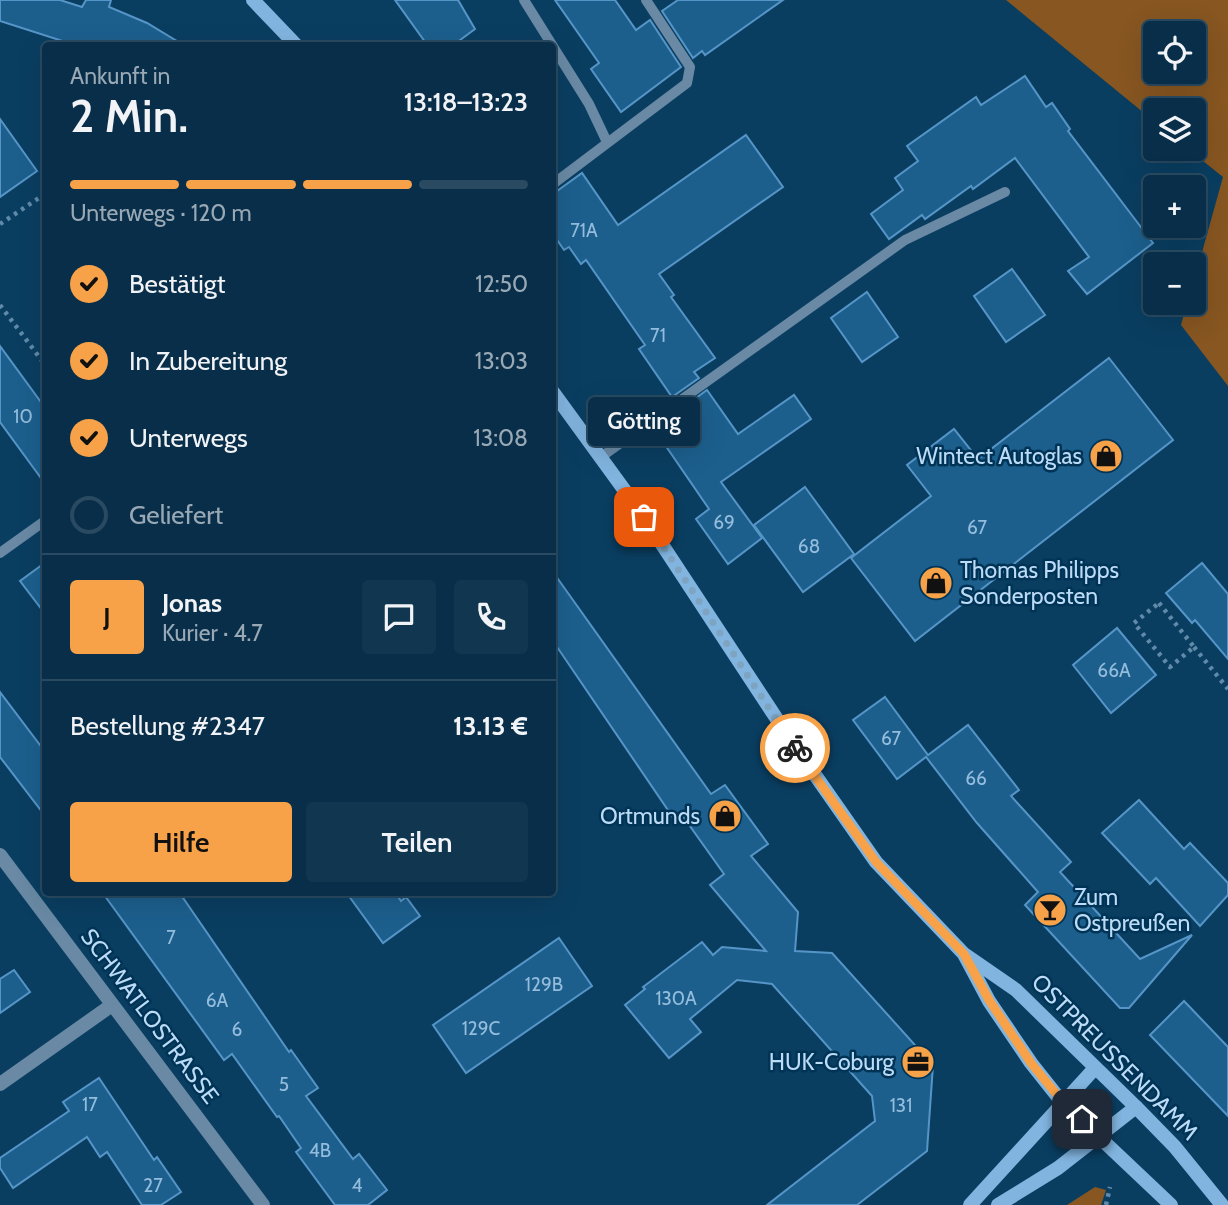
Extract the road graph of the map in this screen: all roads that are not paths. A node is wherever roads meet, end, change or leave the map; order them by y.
1 (253, 0) edge
2 (524, 0) edge
3 (646, 0) edge
4 (293, 42) edge
5 (550, 42) edge
6 (556, 51) edge
7 (607, 142) junction
8 (556, 182) edge
9 (1005, 192) dead end
10 (556, 396) edge
11 (601, 457) junction
12 (42, 523) edge
13 (0, 552) edge
14 (0, 855) edge
15 (964, 954) junction
16 (113, 1004) junction
17 (1095, 1068) junction
18 (0, 1084) edge
19 (1062, 1101) junction
20 (1136, 1107) junction
21 (1102, 1136) junction
22 (263, 1205) edge
23 (970, 1205) edge
24 (998, 1205) edge
25 (1171, 1205) edge
26 (1222, 1205) edge

1 - 4 main road
2 - 5 lane
3 - 7 lane
6 - 7 lane
7 - 8 lane
9 - 11 lane
10 - 11 main road, OSTPREUSSENDAMM
11 - 15 main road, OSTPREUSSENDAMM
12 - 13 lane
14 - 16 street, SCHWATLOSTRASSE
15 - 17 main road, OSTPREUSSENDAMM
15 - 19 main road, OSTPREUSSENDAMM
16 - 18 street
16 - 22 street, SCHWATLOSTRASSE
17 - 19 main road
17 - 20 main road, OSTPREUSSENDAMM
19 - 21 main road, OSTPREUSSENDAMM
19 - 23 main road
20 - 21 main road
20 - 26 main road, OSTPREUSSENDAMM
21 - 24 main road
21 - 25 main road, OSTPREUSSENDAMM

